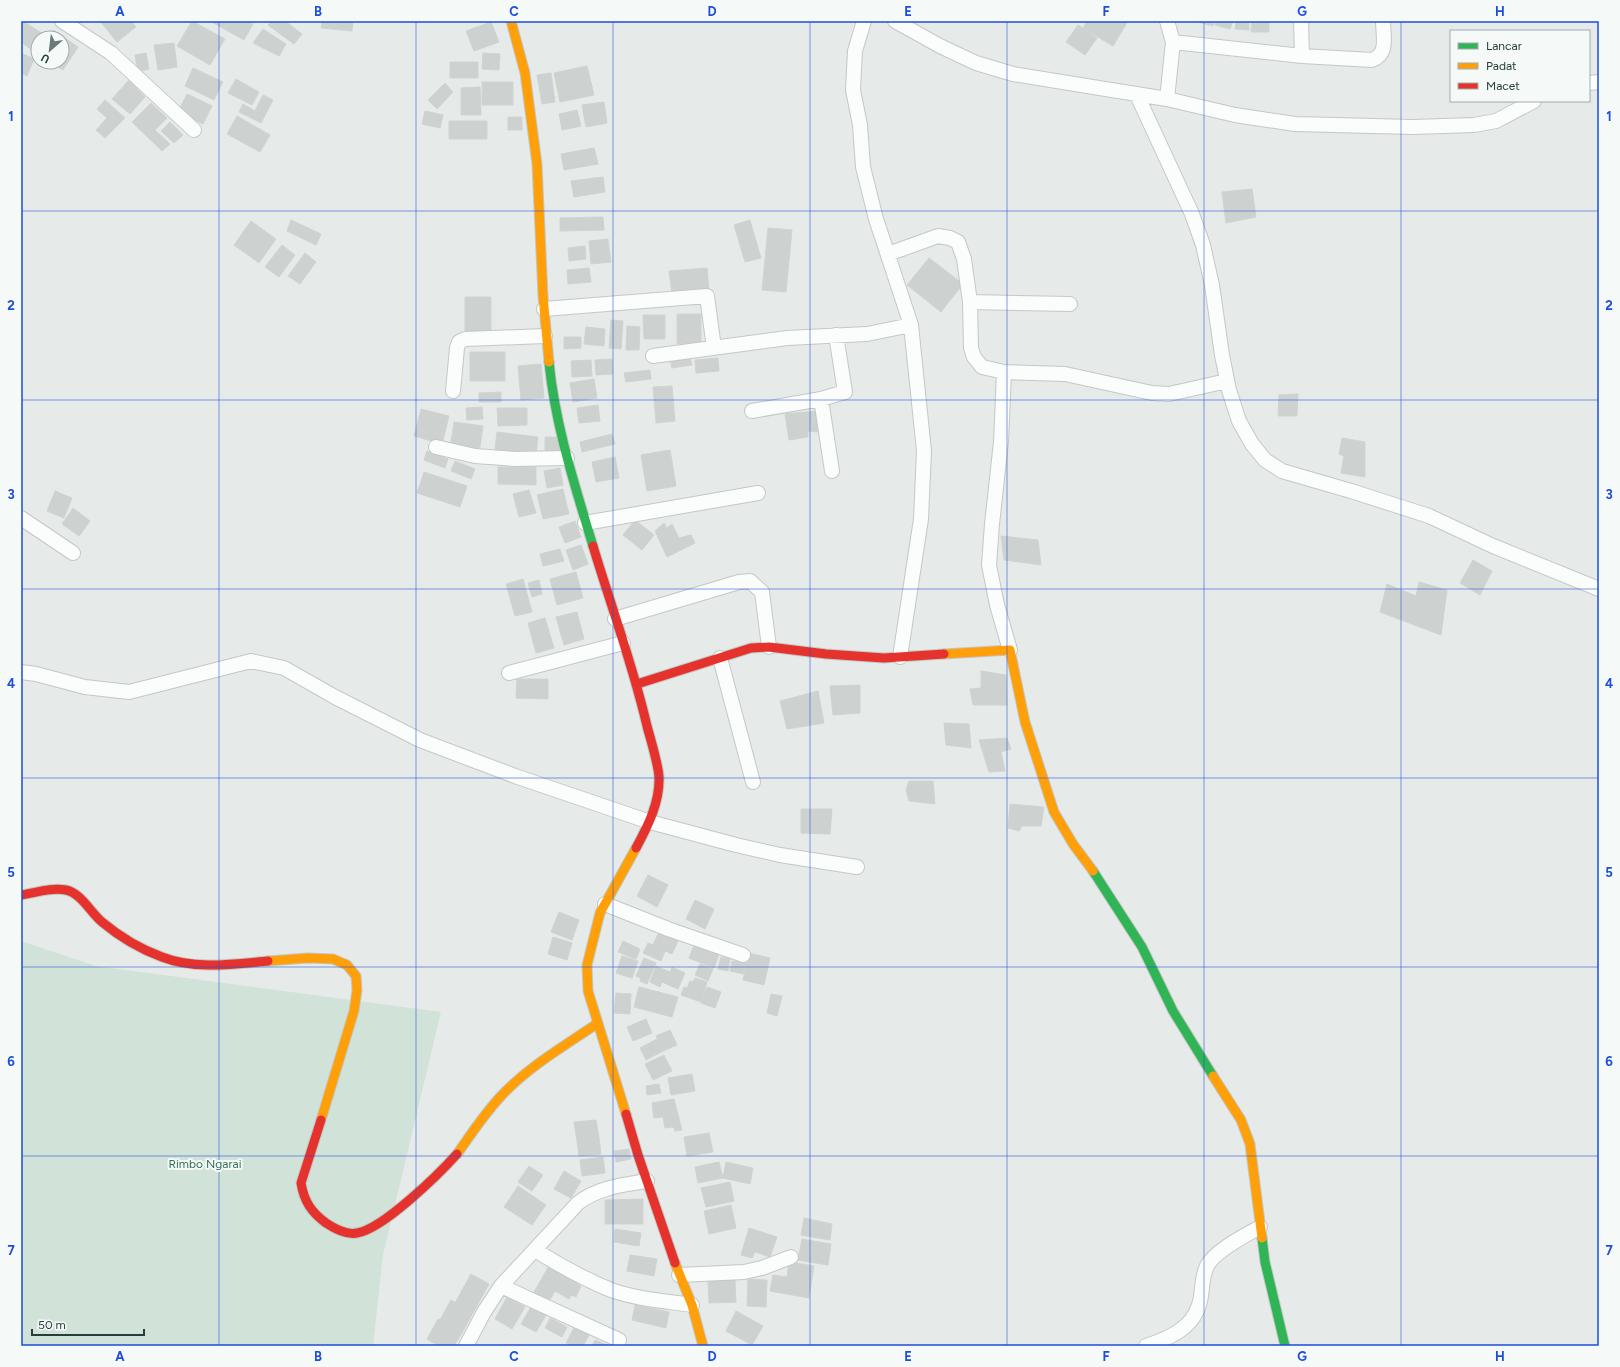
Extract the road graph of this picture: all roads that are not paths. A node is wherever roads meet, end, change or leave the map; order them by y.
1 (62, 21) edge
2 (510, 21) edge
3 (864, 21) edge
4 (895, 21) edge
5 (1167, 21) edge
6 (1301, 21) edge
7 (1383, 21) edge
8 (1173, 42) junction
9 (1302, 56) junction
10 (1137, 95) junction
11 (1167, 99) junction
12 (1532, 102) edge
13 (194, 130) dead end
14 (888, 254) junction
15 (970, 302) junction
16 (1070, 304) dead end
17 (544, 309) junction
18 (911, 325) junction
19 (836, 335) junction
20 (546, 336) junction
21 (714, 348) junction
22 (653, 356) dead end
23 (1004, 372) junction
24 (1227, 381) junction
25 (453, 391) dead end
26 (821, 399) junction
27 (752, 411) dead end
28 (436, 447) dead end
29 (567, 458) junction
30 (832, 471) dead end
31 (758, 493) dead end
32 (21, 518) edge
33 (585, 523) junction
34 (72, 553) dead end
35 (1599, 589) edge
36 (615, 619) junction
37 (623, 643) junction
38 (769, 647) junction
39 (1010, 650) junction
40 (900, 657) junction
41 (720, 658) junction
42 (21, 672) edge
43 (509, 673) dead end
44 (637, 684) junction
45 (753, 782) dead end
46 (650, 822) junction
47 (857, 867) dead end
48 (21, 895) edge
49 (605, 904) junction
50 (743, 955) dead end
51 (598, 1023) junction
52 (647, 1181) junction
53 (1260, 1227) junction
54 (535, 1250) junction
55 (791, 1257) dead end
56 (679, 1275) junction
57 (501, 1286) junction
58 (692, 1305) junction
59 (698, 1332) junction
60 (620, 1340) dead end
61 (466, 1346) edge
62 (693, 1346) edge
63 (703, 1346) edge
64 (1146, 1346) edge
65 (1285, 1346) edge

1 - 13 street
2 - 17 street
3 - 14 street
4 - 10 street
5 - 8 street
6 - 9 street
7 - 9 street
8 - 9 street
8 - 11 street
10 - 11 street
10 - 24 street
11 - 12 street
14 - 15 street
14 - 18 street
15 - 16 street
15 - 23 street
17 - 20 street
17 - 21 street
18 - 19 street
18 - 40 street
19 - 21 street
19 - 26 street
20 - 25 street
20 - 29 street
21 - 22 street
23 - 24 street
23 - 39 street
24 - 35 street
26 - 27 street
26 - 30 street
28 - 29 street
29 - 33 street
31 - 33 street
32 - 34 street
33 - 36 street
36 - 37 street
36 - 38 street
37 - 43 street
37 - 44 street
38 - 40 street
38 - 41 street
39 - 40 street
39 - 53 street
41 - 44 street
41 - 45 street
42 - 46 street
44 - 46 street
46 - 47 street
46 - 49 street
48 - 51 street
49 - 50 street
49 - 51 street
51 - 52 street
52 - 54 street
52 - 56 street
53 - 64 street
53 - 65 street
54 - 57 street
54 - 58 street
55 - 56 street
56 - 58 street
57 - 60 street
57 - 61 street
58 - 59 street
59 - 62 street
59 - 63 street

